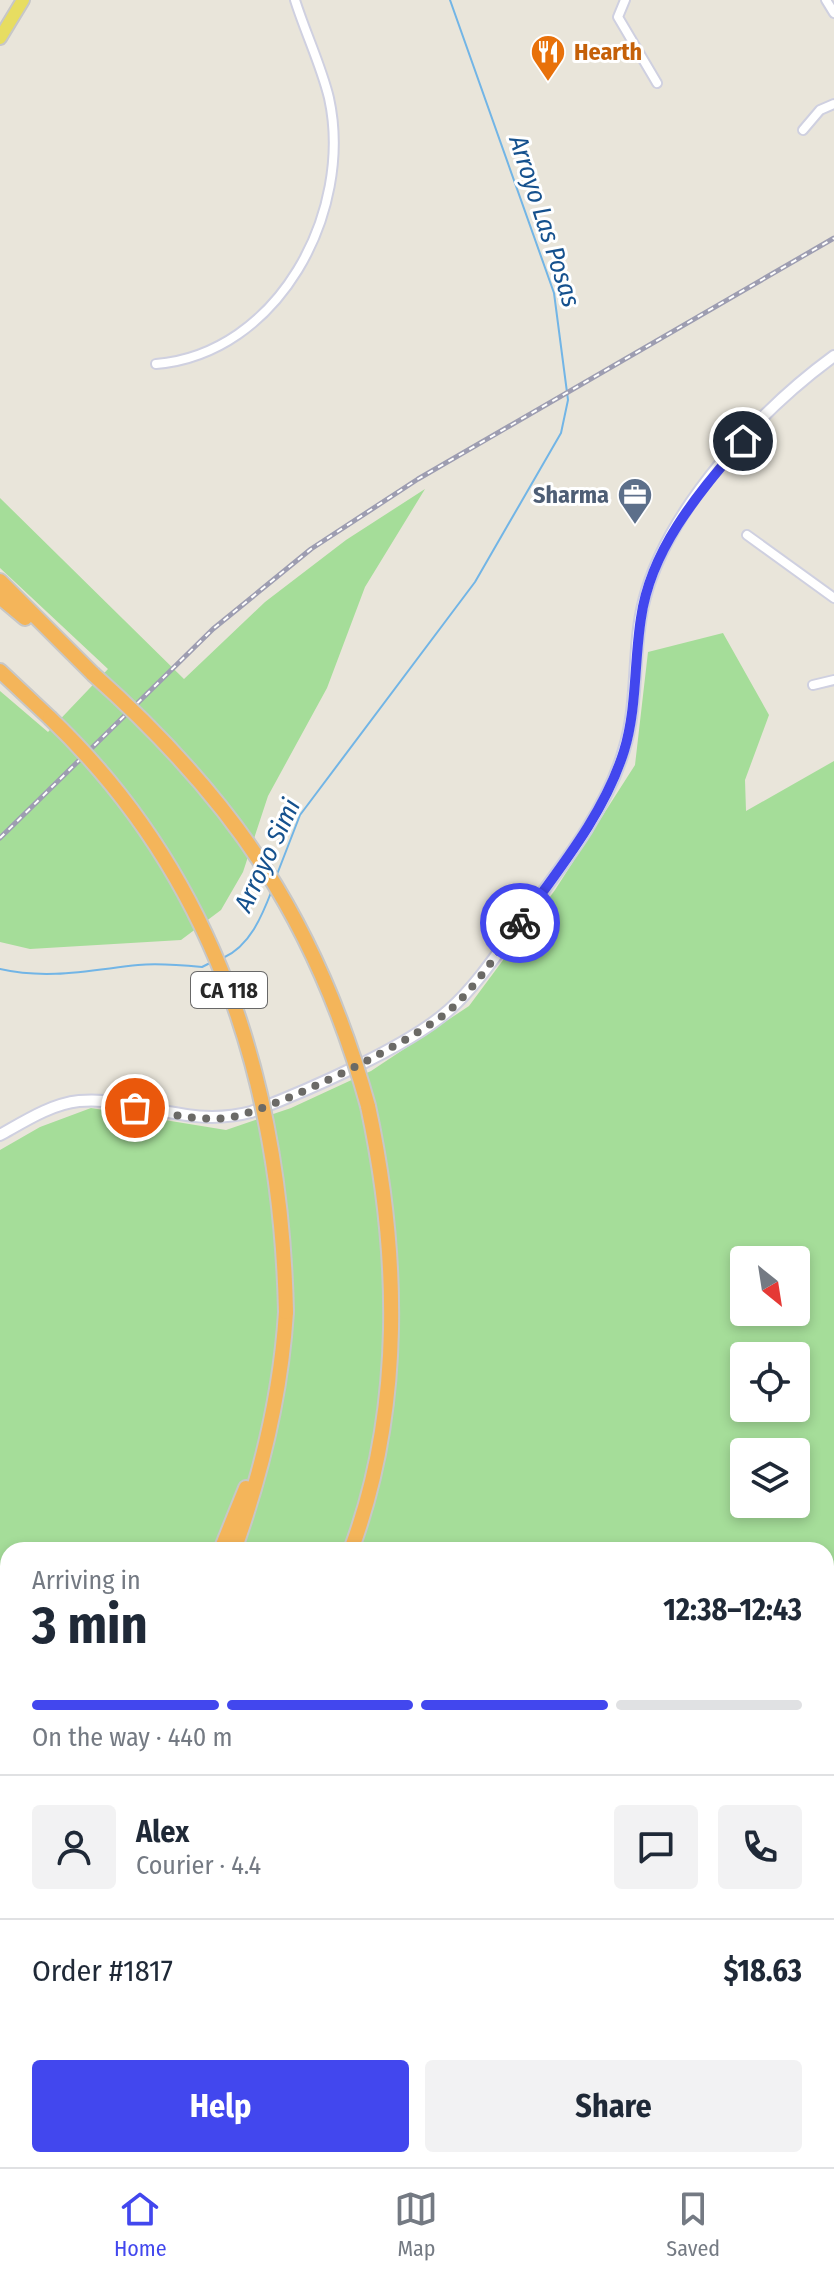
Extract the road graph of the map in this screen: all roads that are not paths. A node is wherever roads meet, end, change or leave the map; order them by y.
1 (23, 0) edge
2 (295, 0) edge
3 (625, 0) edge
4 (826, 0) edge
5 (834, 13) edge
6 (0, 38) edge
7 (657, 83) dead end
8 (834, 104) edge
9 (803, 130) dead end
10 (834, 356) edge
11 (156, 364) dead end
12 (747, 535) dead end
13 (0, 581) edge
14 (0, 597) edge
15 (834, 598) edge
16 (0, 671) edge
17 (93, 674) junction
18 (834, 680) edge
19 (813, 685) dead end
20 (0, 1135) edge
21 (258, 1467) junction
22 (225, 1542) edge
23 (237, 1542) edge
24 (353, 1542) edge

1 - 6 main road
2 - 11 street
3 - 7 street
4 - 5 street
8 - 9 street
10 - 20 street
12 - 15 street
13 - 17 highway
14 - 17 highway
16 - 21 highway, CA 118, bridge
17 - 24 highway, bridge
18 - 19 street
21 - 22 highway
21 - 23 highway, CA 118

